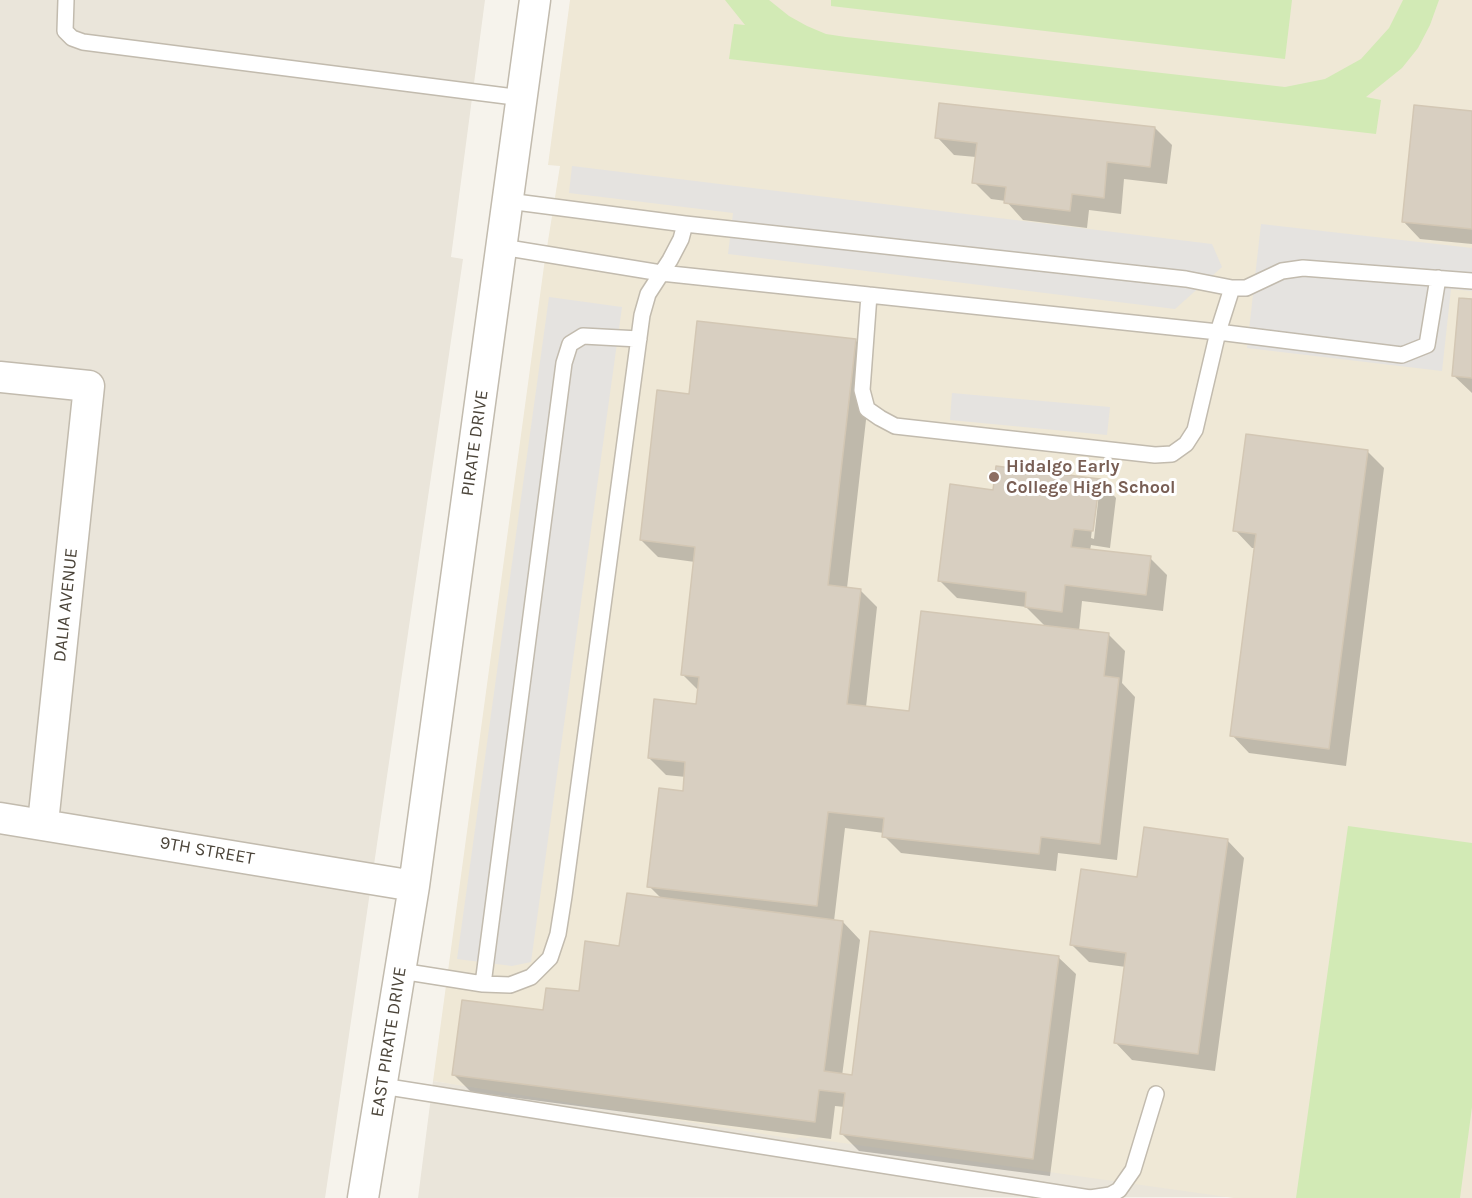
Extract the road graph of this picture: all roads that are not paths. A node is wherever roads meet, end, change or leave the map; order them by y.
1 (66, 0) edge
2 (535, 0) edge
3 (522, 98) junction
4 (508, 201) junction
5 (685, 224) junction
6 (502, 247) junction
7 (661, 273) junction
8 (1438, 278) junction
9 (1472, 281) edge
10 (1232, 288) junction
11 (869, 295) junction
12 (1218, 332) junction
13 (639, 339) junction
14 (0, 377) edge
15 (0, 818) edge
16 (43, 823) junction
17 (414, 886) junction
18 (401, 971) junction
19 (483, 984) junction
20 (382, 1086) junction
21 (1156, 1094) dead end
22 (363, 1198) edge

1 - 3 lane
2 - 3 street, PIRATE DRIVE
3 - 4 street, PIRATE DRIVE
4 - 5 lane
4 - 6 street, PIRATE DRIVE
5 - 7 lane
5 - 10 lane
6 - 7 lane
6 - 17 street, PIRATE DRIVE
7 - 11 lane
7 - 13 lane
8 - 9 lane
8 - 10 lane
8 - 12 lane
10 - 12 lane
11 - 12 lane
11 - 12 lane
13 - 19 lane
13 - 19 lane
14 - 16 street, DALIA AVENUE
15 - 16 street, 9TH STREET
16 - 17 street, 9TH STREET
17 - 18 street, EAST PIRATE DRIVE
18 - 19 lane
18 - 20 street, EAST PIRATE DRIVE
20 - 21 lane
20 - 22 street, EAST PIRATE DRIVE

